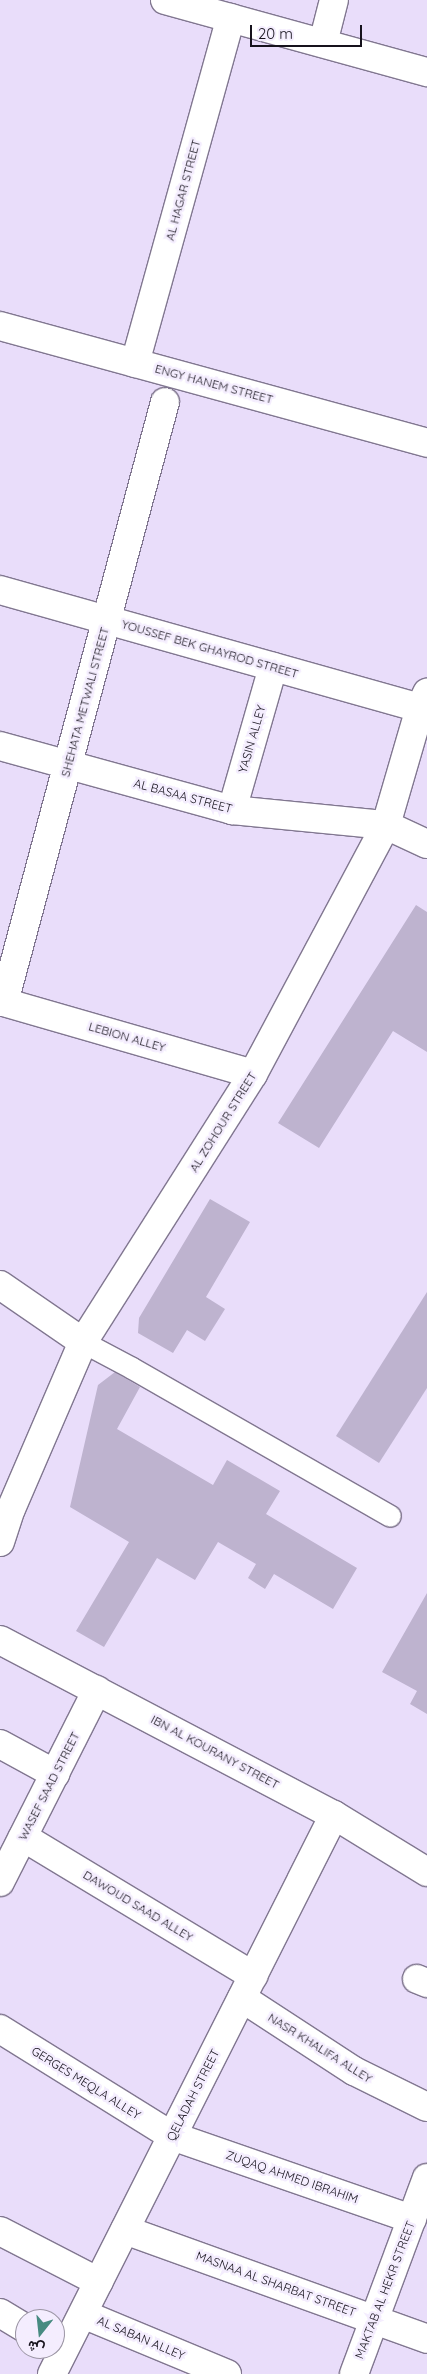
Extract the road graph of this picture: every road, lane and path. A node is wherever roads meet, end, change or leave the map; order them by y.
1 (165, 0) edge
2 (334, 0) edge
3 (231, 18) junction
4 (323, 43) junction
5 (427, 72) edge
6 (0, 326) edge
7 (135, 363) junction
8 (165, 402) dead end
9 (427, 443) edge
10 (0, 590) edge
11 (106, 620) junction
12 (273, 667) junction
13 (424, 700) edge
14 (0, 746) edge
15 (68, 765) junction
16 (232, 810) junction
17 (386, 825) junction
18 (427, 844) edge
19 (2, 1001) edge
20 (253, 1074) junction
21 (0, 1285) edge
22 (84, 1342) junction
23 (5, 1506) edge
24 (390, 1516) dead end
25 (0, 1542) edge
26 (0, 1640) edge
27 (98, 1690) junction
28 (0, 1744) edge
29 (55, 1774) junction
30 (334, 1815) junction
31 (23, 1837) junction
32 (427, 1872) edge
33 (0, 1882) edge
34 (247, 1987) junction
35 (0, 2030) edge
36 (427, 2107) edge
37 (172, 2136) junction
38 (427, 2178) edge
39 (412, 2219) junction
40 (125, 2230) junction
41 (0, 2231) edge
42 (99, 2282) junction
43 (0, 2313) edge
44 (83, 2314) junction
45 (374, 2320) junction
46 (15, 2322) edge
47 (427, 2339) edge
48 (65, 2344) edge
49 (227, 2374) edge
50 (354, 2374) edge

1 - 3 street
2 - 4 street
3 - 4 street
3 - 7 street, AL HAGAR STREET
4 - 5 street
6 - 7 street, ENGY HANEM STREET
7 - 9 street, ENGY HANEM STREET
8 - 11 street, SHEHATA METWALI STREET
10 - 11 street, YOUSSEF BEK GHAYROD STREET
11 - 12 street, YOUSSEF BEK GHAYROD STREET
11 - 15 street, SHEHATA METWALI STREET
12 - 13 street, YOUSSEF BEK GHAYROD STREET
12 - 16 street, YASIN ALLEY
13 - 17 street, AL ZOHOUR STREET
14 - 15 street, AL BASAA STREET
15 - 16 street, AL BASAA STREET
15 - 19 street, SHEHATA METWALI STREET
16 - 17 street, AL BASAA STREET
17 - 18 street, AL BASAA STREET
17 - 20 street, AL ZOHOUR STREET
19 - 20 street, LEBION ALLEY
20 - 22 street, AL ZOHOUR STREET
21 - 22 street
22 - 23 street, AL ZOHOUR STREET
22 - 24 lane
23 - 25 street, AL ZOHOUR STREET
26 - 27 street, IBN AL KOURANY STREET
27 - 29 street, WASEF SAAD STREET
27 - 30 street, IBN AL KOURANY STREET
28 - 29 street
29 - 31 street, WASEF SAAD STREET
30 - 32 street, IBN AL KOURANY STREET
30 - 34 street, QELADAH STREET
31 - 33 street, WASEF SAAD STREET
31 - 34 street, DAWOUD SAAD ALLEY
34 - 36 street, NASR KHALIFA ALLEY
34 - 37 street, QELADAH STREET
35 - 37 street, GERGES MEQLA ALLEY
37 - 39 street, ZUQAQ AHMED IBRAHIM
37 - 40 street, QELADAH STREET
38 - 39 street, MAKTAB AL HEKR STREET
39 - 45 street, MAKTAB AL HEKR STREET
40 - 42 street, QELADAH STREET
40 - 45 street, MASNAA AL SHARBAT STREET
41 - 42 street
42 - 44 street, QELADAH STREET
43 - 46 street
44 - 48 street, QELADAH STREET
44 - 49 street, AL SABAN ALLEY
45 - 47 street, MASNAA AL SHARBAT STREET
45 - 50 street, MAKTAB AL HEKR STREET

